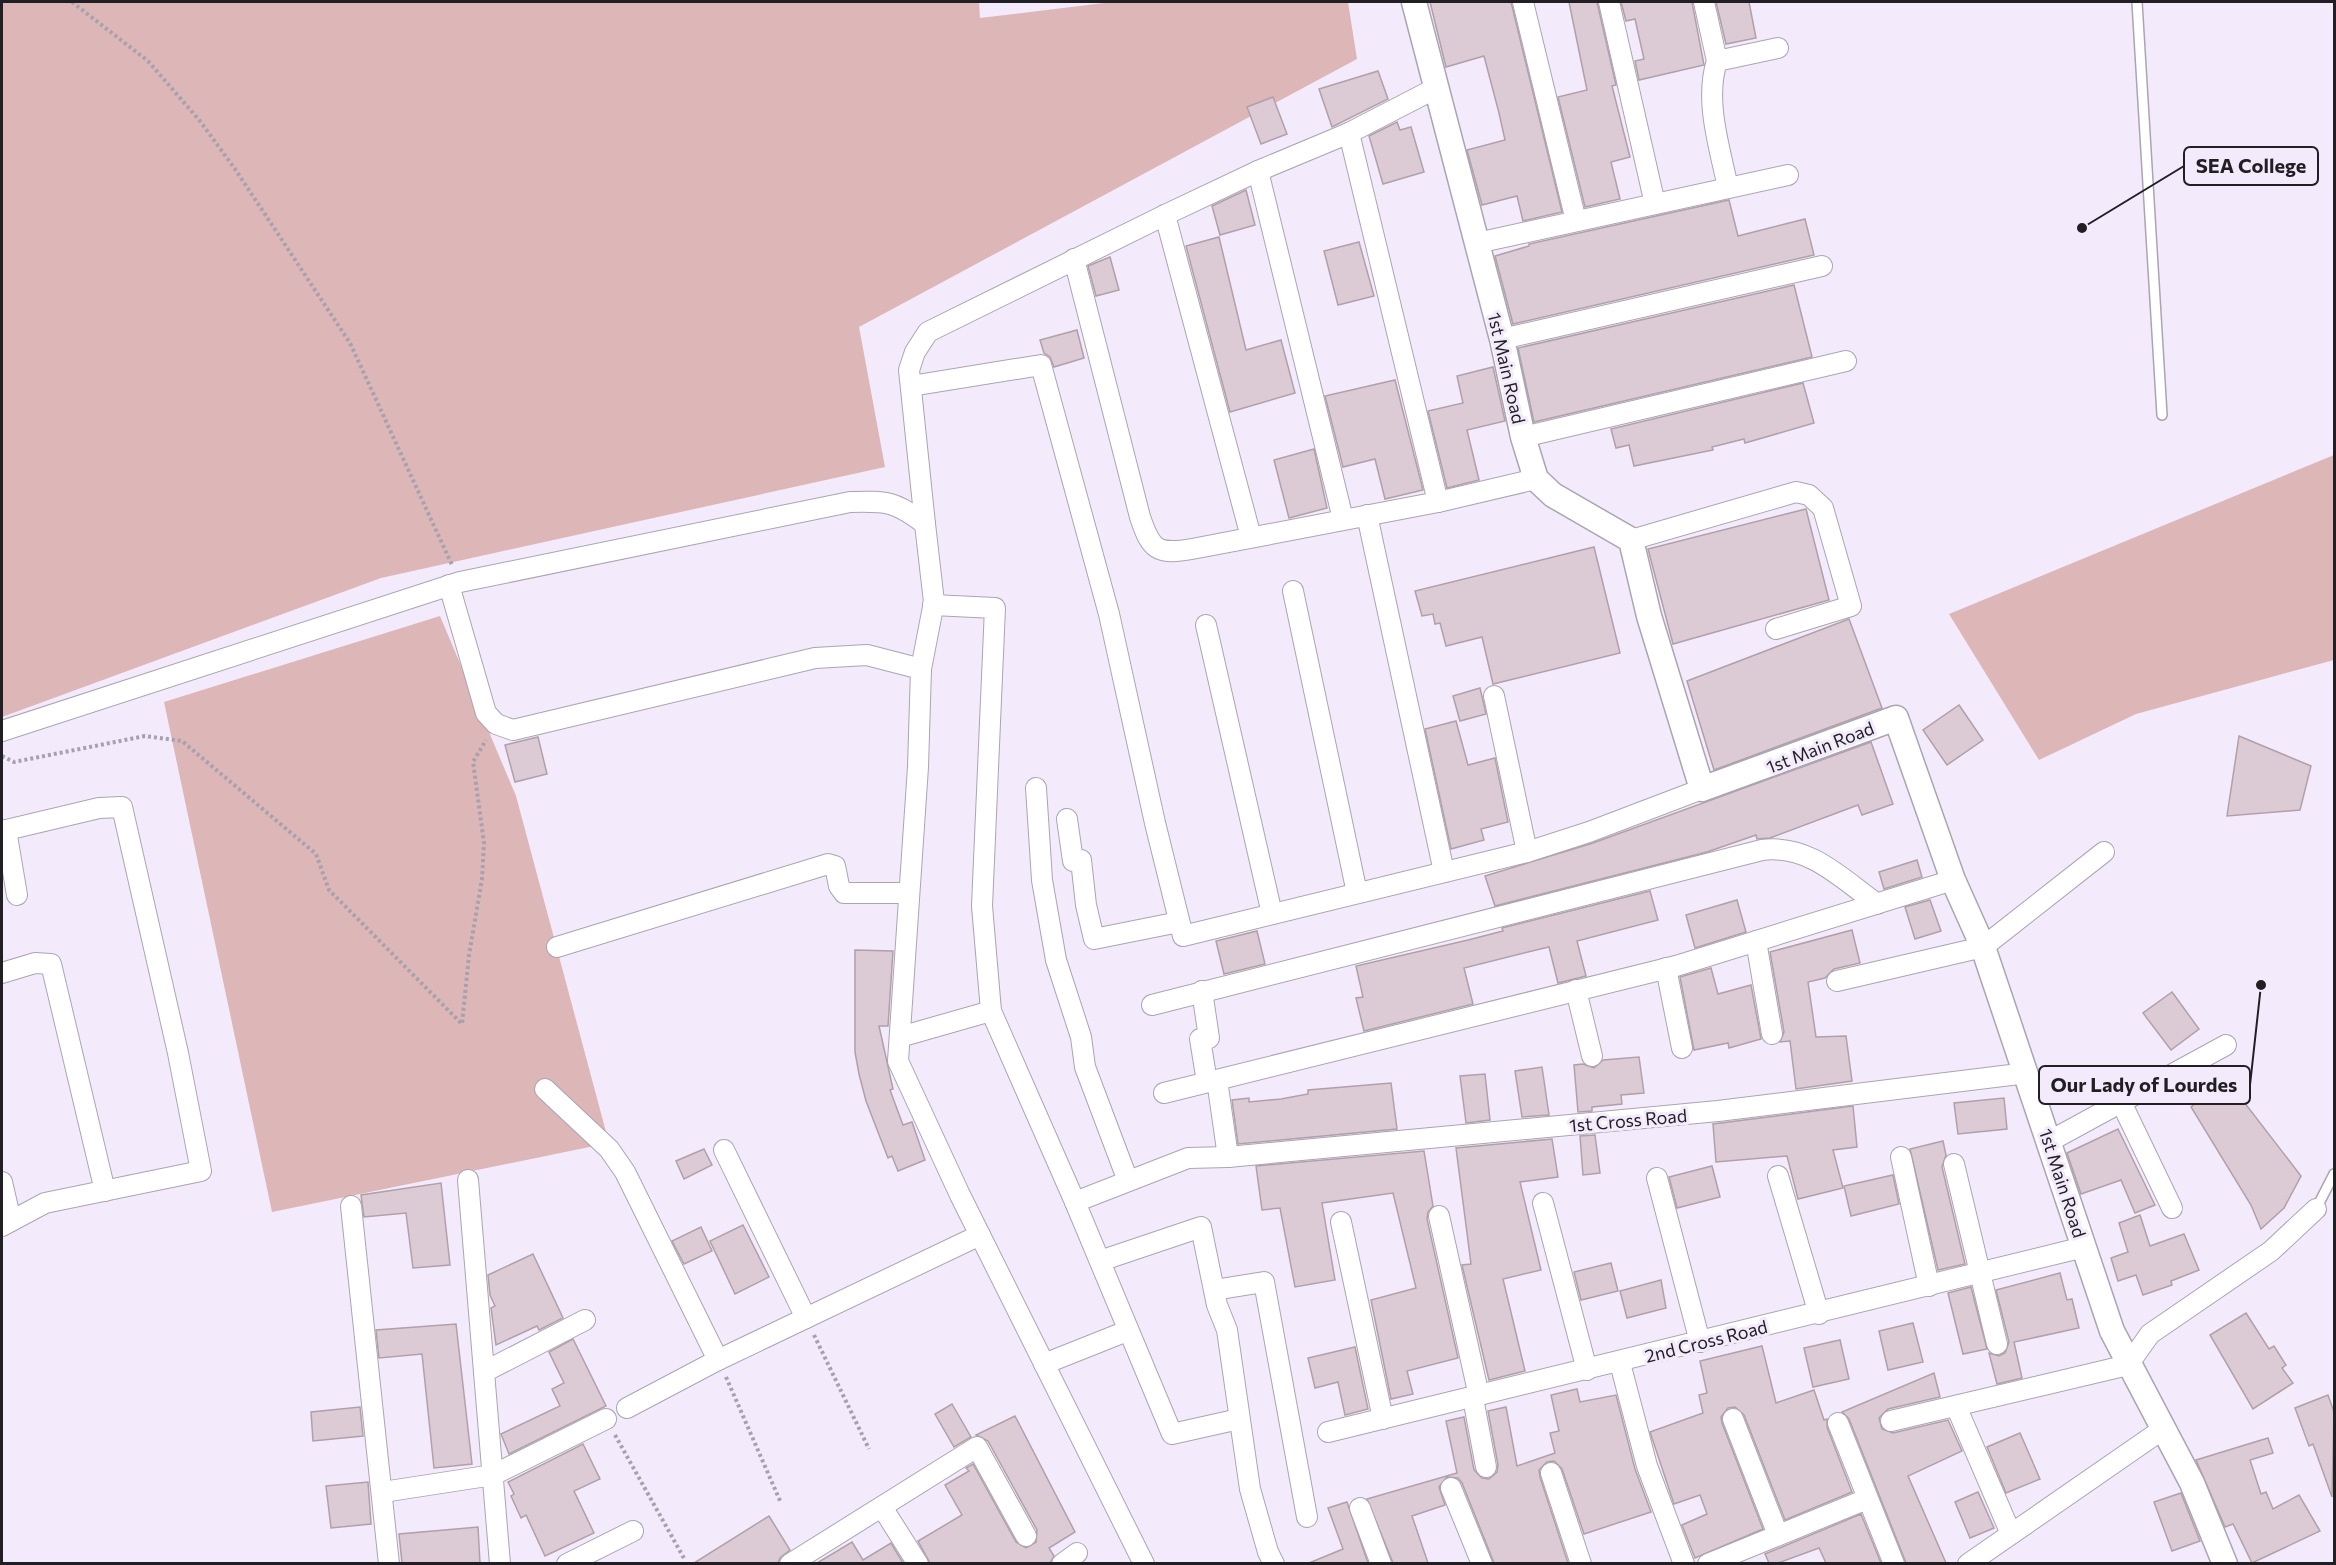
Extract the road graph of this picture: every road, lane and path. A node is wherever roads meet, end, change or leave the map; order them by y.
1 (72, 2) edge
2 (1414, 2) edge
3 (1522, 2) edge
4 (1609, 2) edge
5 (1704, 2) edge
6 (2137, 2) edge
7 (1778, 48) dead end
8 (1717, 61) junction
9 (1436, 87) junction
10 (1349, 133) junction
11 (1258, 171) junction
12 (1788, 175) dead end
13 (1728, 188) junction
14 (1655, 204) junction
15 (1165, 215) junction
16 (1576, 221) junction
17 (1477, 243) junction
18 (1074, 259) junction
19 (1822, 266) dead end
20 (1502, 339) junction
21 (1846, 361) dead end
22 (911, 386) junction
23 (2162, 415) dead end
24 (1523, 437) junction
25 (1536, 479) junction
26 (1438, 502) junction
27 (1367, 515) junction
28 (1343, 519) junction
29 (925, 524) junction
30 (1251, 537) junction
31 (1631, 540) junction
32 (455, 584) junction
33 (1293, 591) dead end
34 (933, 605) junction
35 (1206, 625) dead end
36 (1776, 629) dead end
37 (921, 669) junction
38 (1494, 696) dead end
39 (496, 724) junction
40 (2, 731) edge
41 (2, 756) edge
42 (1036, 788) dead end
43 (1701, 789) junction
44 (1066, 819) dead end
45 (4, 831) edge
46 (1527, 852) junction
47 (2104, 852) dead end
48 (1444, 872) junction
49 (1953, 880) junction
50 (909, 893) junction
51 (1357, 893) junction
52 (17, 895) dead end
53 (1877, 904) junction
54 (1272, 914) junction
55 (1179, 922) junction
56 (1756, 941) junction
57 (557, 947) dead end
58 (1983, 947) junction
59 (1666, 968) junction
60 (2, 973) edge
61 (1837, 981) dead end
62 (1576, 990) junction
63 (1202, 991) junction
64 (1152, 1005) dead end
65 (991, 1011) junction
66 (1772, 1034) dead end
67 (900, 1037) junction
68 (2226, 1045) dead end
69 (1682, 1048) dead end
70 (1592, 1056) dead end
71 (2027, 1073) junction
72 (1212, 1081) junction
73 (545, 1089) dead end
74 (1164, 1093) dead end
75 (2122, 1104) junction
76 (2050, 1141) junction
77 (724, 1150) dead end
78 (1228, 1157) junction
79 (1901, 1157) dead end
80 (1954, 1164) dead end
81 (2334, 1174) edge
82 (1778, 1176) dead end
83 (1657, 1178) dead end
84 (468, 1180) dead end
85 (1128, 1181) junction
86 (2, 1182) edge
87 (105, 1191) junction
88 (1075, 1202) junction
89 (1543, 1203) dead end
90 (351, 1206) dead end
91 (2172, 1208) dead end
92 (2316, 1209) joint
93 (1438, 1215) dead end
94 (1341, 1222) dead end
95 (6, 1223) edge
96 (980, 1235) junction
97 (2084, 1247) junction
98 (1100, 1261) junction
99 (1980, 1273) junction
100 (1929, 1286) junction
101 (1214, 1290) junction
102 (1819, 1314) junction
103 (806, 1318) junction
104 (585, 1320) dead end
105 (1127, 1331) junction
106 (1700, 1342) junction
107 (1997, 1344) dead end
108 (718, 1360) junction
109 (1620, 1363) junction
110 (1044, 1364) junction
111 (2127, 1365) junction
112 (1587, 1370) junction
113 (484, 1372) junction
114 (1476, 1397) junction
115 (1956, 1406) junction
116 (627, 1408) dead end
117 (606, 1419) joint
118 (1239, 1419) junction
119 (1383, 1419) junction
120 (1733, 1419) dead end
121 (1891, 1421) dead end
122 (1838, 1423) dead end
123 (2163, 1429) junction
124 (1328, 1432) dead end
125 (869, 1449) dead end
126 (1486, 1467) dead end
127 (1551, 1473) dead end
128 (493, 1475) junction
129 (1451, 1488) dead end
130 (383, 1492) junction
131 (1867, 1499) junction
132 (781, 1503) dead end
133 (882, 1507) junction
134 (1359, 1508) dead end
135 (1307, 1517) dead end
136 (633, 1531) dead end
137 (2011, 1534) junction
138 (1778, 1535) junction
139 (1026, 1536) dead end
140 (685, 1560) dead end
141 (389, 1563) edge
142 (501, 1563) edge
143 (567, 1563) edge
144 (790, 1563) edge
145 (918, 1563) edge
146 (1144, 1563) edge
147 (1274, 1563) edge
148 (1381, 1563) edge
149 (1482, 1563) edge
150 (1581, 1563) edge
151 (1684, 1563) edge
152 (1708, 1563) edge
153 (1894, 1563) edge
154 (1968, 1563) edge
155 (2225, 1563) edge

1 - 32 path
2 - 9 street, 1st Main Road
3 - 16 street
4 - 14 street
5 - 8 street
6 - 23 lane
7 - 8 street
8 - 13 street
9 - 10 street
9 - 17 street, 1st Main Road
10 - 11 street
10 - 26 street
11 - 15 street
11 - 28 street
12 - 13 street
13 - 14 street
14 - 16 street
15 - 18 street
15 - 30 street
16 - 17 street
17 - 20 street, 1st Main Road
18 - 22 street
18 - 30 street
19 - 20 street
20 - 24 street, 1st Main Road
21 - 24 street
22 - 29 street
22 - 55 street
24 - 25 street, 1st Main Road
25 - 26 street
25 - 31 street
26 - 27 street
27 - 28 street
27 - 48 street
28 - 30 street
29 - 32 street
29 - 34 street
31 - 36 street
31 - 43 street
32 - 39 street
32 - 40 street
33 - 51 street
34 - 37 street
34 - 65 street
35 - 54 street
37 - 39 street
37 - 50 street
38 - 46 street
39 - 41 path
42 - 85 street
43 - 46 street
43 - 49 street, 1st Main Road
44 - 55 street
45 - 52 street
45 - 87 street
46 - 48 street
47 - 58 street
48 - 51 street
49 - 53 street
49 - 58 street, 1st Main Road
50 - 57 street
50 - 67 street
51 - 54 street
53 - 56 street
53 - 63 street
54 - 55 street
56 - 59 street
56 - 66 street
58 - 61 street
58 - 71 street, 1st Main Road
59 - 62 street
59 - 69 street
60 - 87 street
62 - 70 street
62 - 72 street
63 - 64 street
63 - 72 street
65 - 67 street
65 - 88 street
67 - 96 street
68 - 75 street
71 - 76 street, 1st Main Road
71 - 78 street, 1st Cross Road
72 - 74 street
72 - 78 street
73 - 108 street
75 - 76 street
75 - 91 street
76 - 97 street, 1st Main Road
77 - 103 street
78 - 85 street, 1st Cross Road
79 - 100 street
80 - 99 street
81 - 92 lane
82 - 102 street
83 - 106 street
84 - 113 street
85 - 88 street, 1st Cross Road
86 - 95 street
87 - 95 street
88 - 98 street
89 - 112 street
90 - 130 street
92 - 111 street
93 - 114 street
94 - 119 street
96 - 103 street
96 - 110 street
97 - 99 street, 2nd Cross Road
97 - 111 street, 1st Main Road
98 - 101 street
98 - 105 street
99 - 100 street, 2nd Cross Road
99 - 107 street
100 - 102 street, 2nd Cross Road
101 - 118 street
101 - 135 street
102 - 106 street, 2nd Cross Road
103 - 108 street
103 - 125 path
104 - 113 street
105 - 110 street
105 - 118 street
106 - 109 street, 2nd Cross Road
108 - 116 street
108 - 132 path
109 - 112 street, 2nd Cross Road
109 - 151 street
110 - 146 street
111 - 115 street
111 - 123 street, 1st Main Road
112 - 114 street, 2nd Cross Road
113 - 128 street
114 - 119 street, 2nd Cross Road
114 - 126 street
115 - 121 street
115 - 137 street
117 - 128 street
117 - 140 path
118 - 147 street
119 - 124 street, 2nd Cross Road
120 - 138 street
122 - 131 street
123 - 137 street
123 - 155 street, 1st Main Road
127 - 150 street
128 - 130 street
128 - 142 street
129 - 149 street
130 - 141 street
131 - 138 street
131 - 153 street
133 - 139 street
133 - 144 street
133 - 145 street
134 - 148 street
136 - 143 street
137 - 154 street
138 - 152 street

